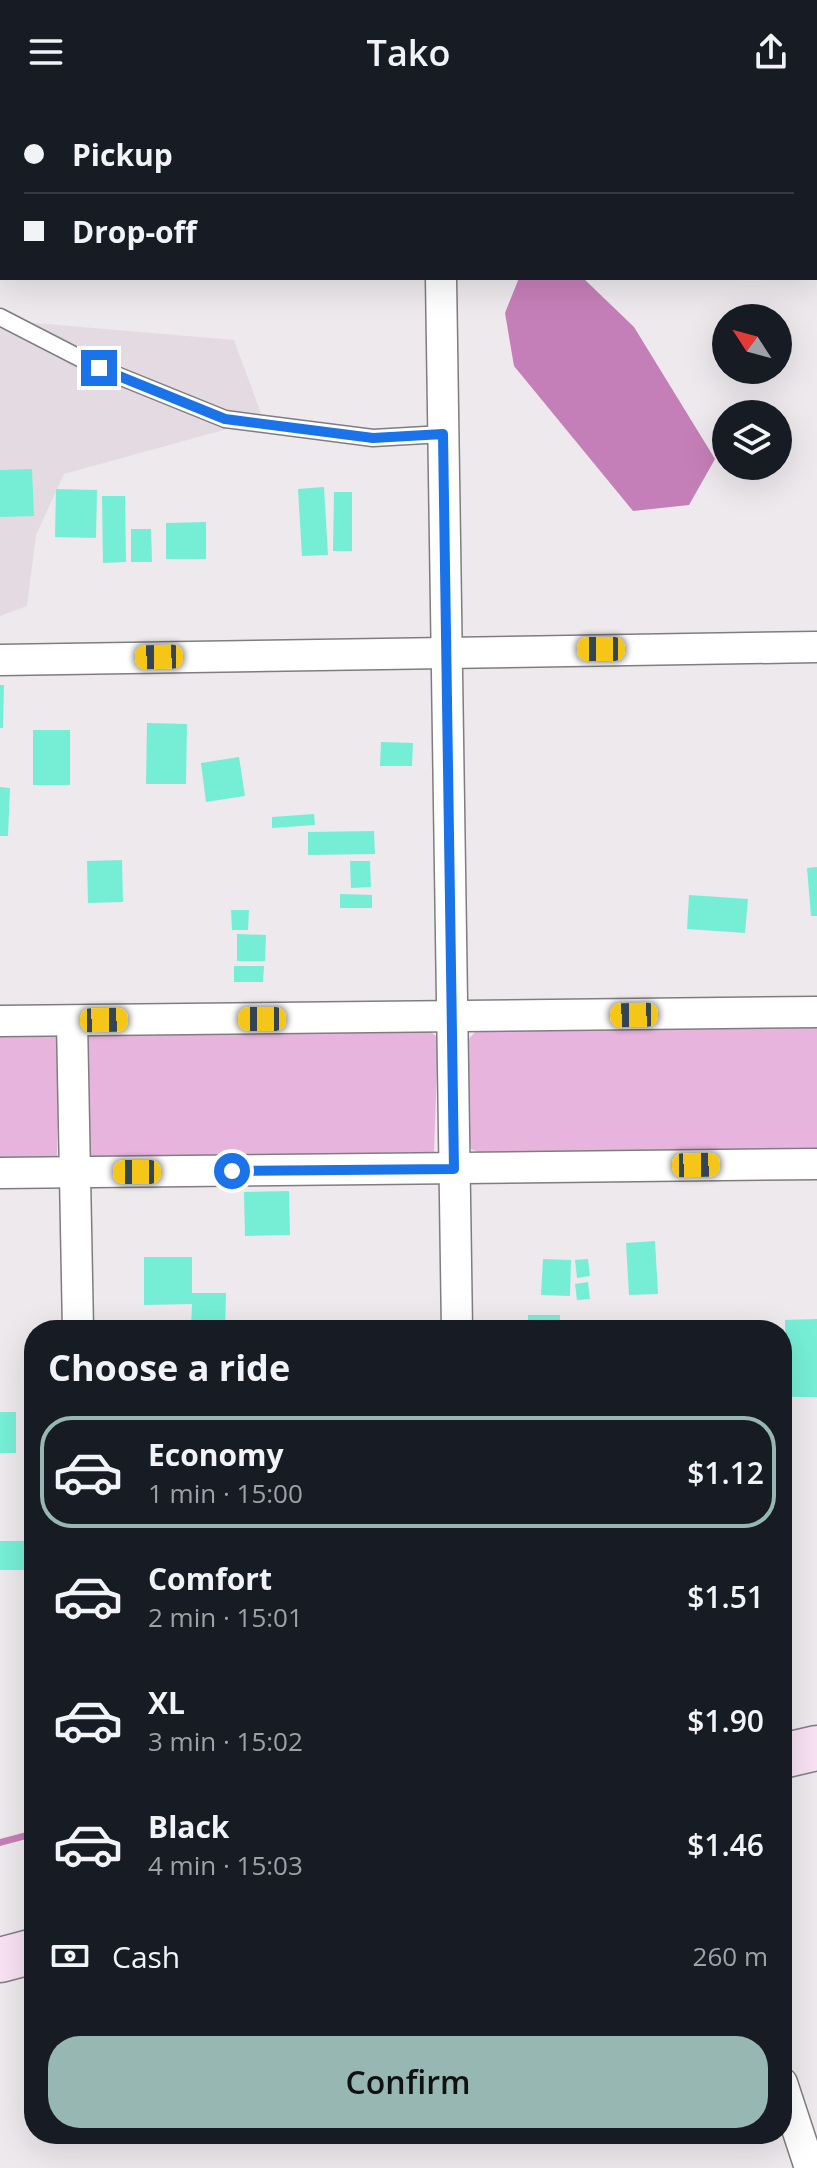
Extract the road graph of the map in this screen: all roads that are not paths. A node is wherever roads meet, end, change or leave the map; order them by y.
1 (441, 280) edge
2 (0, 317) edge
3 (443, 434) junction
4 (817, 647) edge
5 (447, 651) junction
6 (0, 660) edge
7 (817, 1012) edge
8 (452, 1017) junction
9 (0, 1021) edge
10 (72, 1021) junction
11 (817, 1164) edge
12 (454, 1169) junction
13 (0, 1173) edge
14 (74, 1173) junction
15 (78, 1320) edge
16 (457, 1320) edge
17 (817, 1748) edge
18 (792, 1754) edge
19 (24, 1954) edge
20 (0, 1960) edge
21 (792, 2113) edge
22 (810, 2168) edge

1 - 3 street
2 - 3 lane
3 - 5 street
4 - 5 street
5 - 6 street
5 - 8 street
7 - 8 street
8 - 10 street
8 - 12 street
9 - 10 street
10 - 14 street
11 - 12 street
12 - 14 street
12 - 16 street
13 - 14 street
14 - 15 street
17 - 18 street
19 - 20 street
21 - 22 street

